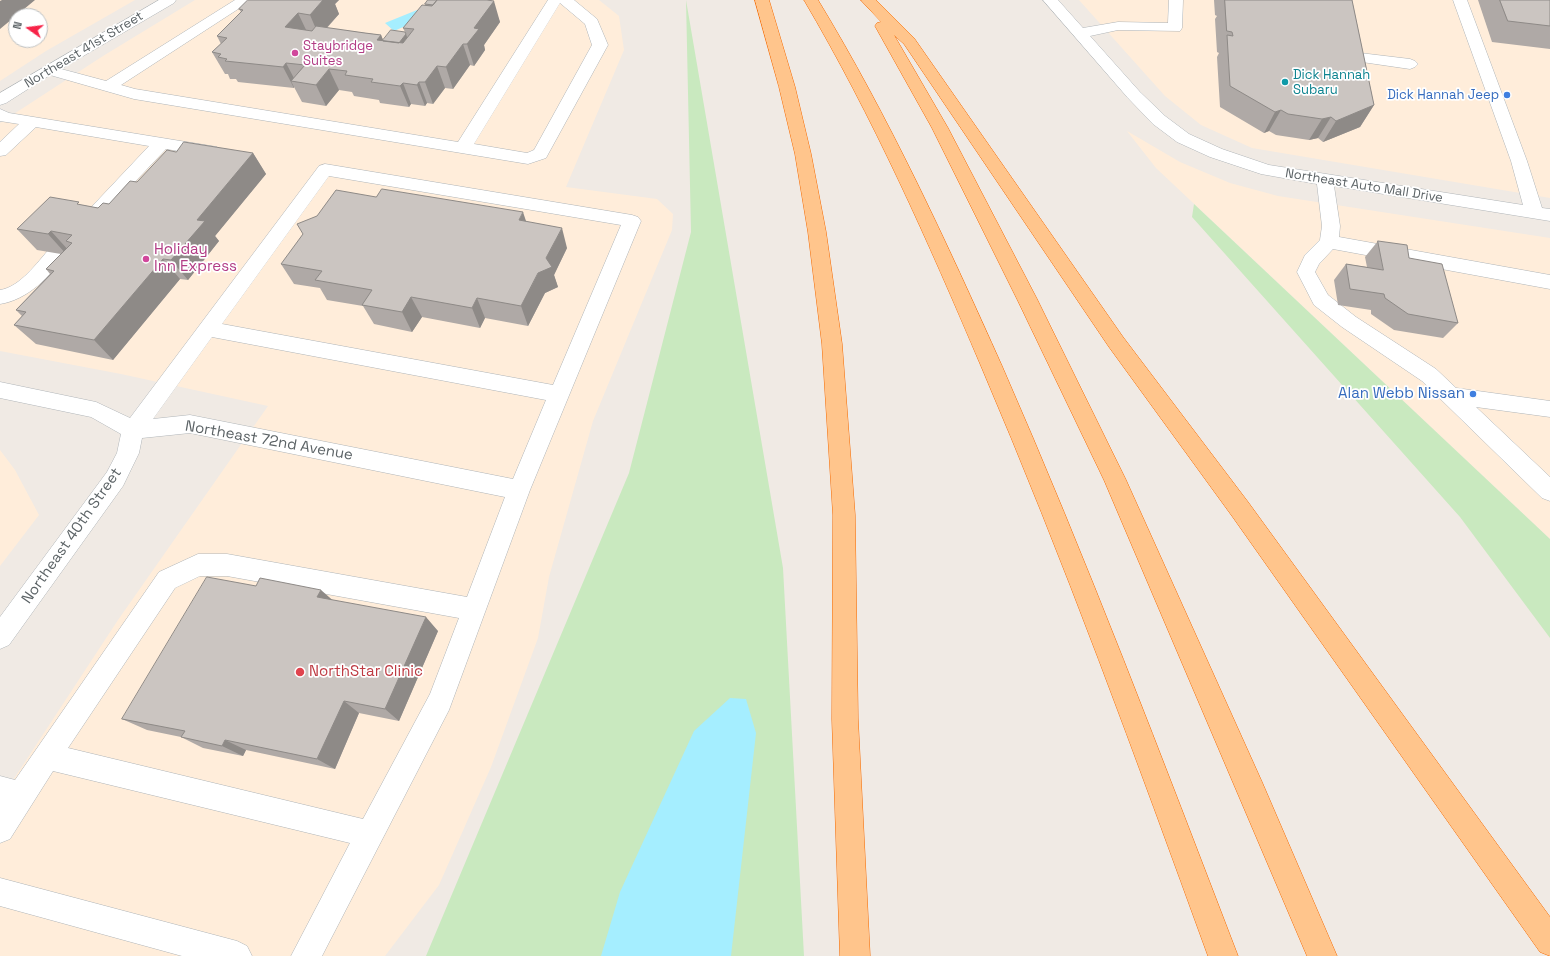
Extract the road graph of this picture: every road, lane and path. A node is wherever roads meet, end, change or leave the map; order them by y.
1 (169, 0) edge
2 (245, 0) edge
3 (555, 0) edge
4 (565, 0) edge
5 (762, 0) edge
6 (811, 0) edge
7 (867, 0) edge
8 (1050, 0) edge
9 (1176, 0) edge
10 (1460, 0) edge
11 (1079, 33) junction
12 (1360, 58) edge
13 (1410, 64) dead end
14 (48, 70) junction
15 (108, 87) junction
16 (0, 100) edge
17 (0, 114) edge
18 (32, 122) junction
19 (162, 143) junction
20 (463, 148) junction
21 (0, 151) edge
22 (218, 152) edge
23 (1325, 180) junction
24 (1542, 214) edge
25 (88, 221) edge
26 (1329, 242) junction
27 (56, 253) edge
28 (1550, 282) edge
29 (0, 297) edge
30 (207, 329) junction
31 (0, 390) edge
32 (560, 394) junction
33 (1450, 395) junction
34 (1550, 409) edge
35 (133, 430) junction
36 (1526, 467) junction
37 (1550, 473) edge
38 (519, 490) junction
39 (1550, 491) edge
40 (474, 608) junction
41 (0, 637) edge
42 (47, 756) junction
43 (10, 792) edge
44 (0, 829) edge
45 (369, 834) junction
46 (0, 892) edge
47 (1550, 942) edge
48 (237, 956) edge
49 (306, 956) edge
50 (855, 956) edge
51 (1223, 956) edge
52 (1322, 956) edge

1 - 14 street, Northeast 41st Street
2 - 15 street
3 - 20 street
4 - 20 street
5 - 50 highway
6 - 51 highway
7 - 47 highway
7 - 52 highway
8 - 11 street, Northeast Auto Mall Drive
9 - 11 street
10 - 24 street
11 - 23 street, Northeast Auto Mall Drive
12 - 13 street
14 - 15 street
14 - 16 street, Northeast 41st Street
15 - 20 street
17 - 18 street
18 - 19 street
18 - 21 street
19 - 22 street
19 - 25 street
23 - 24 street, Northeast Auto Mall Drive
23 - 26 street
26 - 28 street
26 - 33 street
27 - 29 street
30 - 32 street
30 - 32 street
30 - 35 street
31 - 35 street
32 - 38 street
33 - 34 street
33 - 36 street
35 - 38 street, Northeast 72nd Avenue
35 - 41 street, Northeast 40th Street
36 - 37 street
36 - 39 street
38 - 40 street
40 - 42 street
40 - 45 street
42 - 43 street
42 - 45 street
43 - 44 street
45 - 49 street
46 - 48 street

